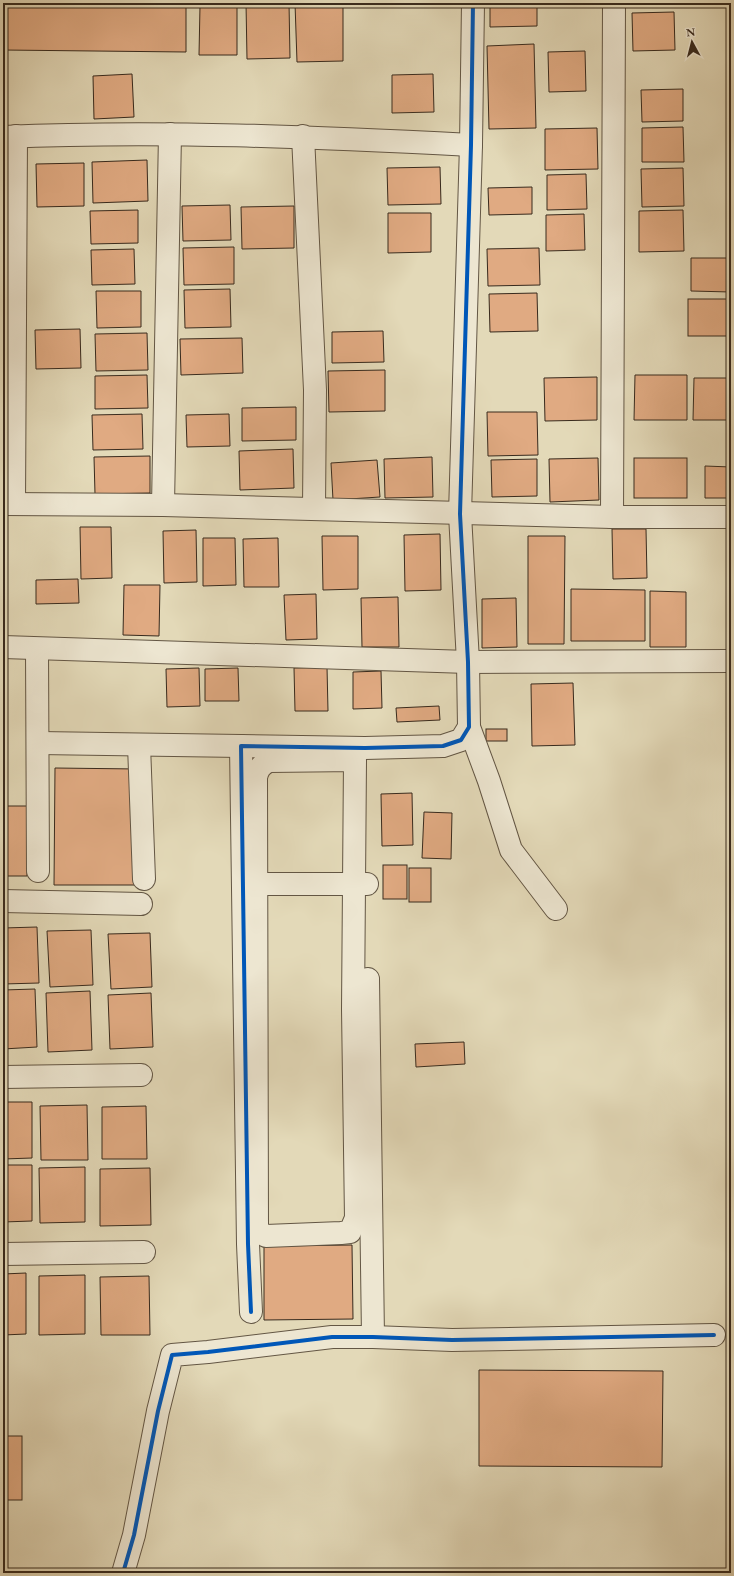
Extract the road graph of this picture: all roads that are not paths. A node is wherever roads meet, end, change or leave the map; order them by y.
1 (473, 3) edge
2 (614, 3) edge
3 (170, 134) junction
4 (9, 136) edge
5 (303, 136) junction
6 (471, 145) junction
7 (9, 504) edge
8 (163, 505) junction
9 (314, 508) junction
10 (460, 514) junction
11 (612, 517) junction
12 (731, 517) edge
13 (3, 647) edge
14 (37, 648) junction
15 (731, 661) edge
16 (468, 662) junction
17 (469, 727) junction
18 (39, 743) junction
19 (140, 745) junction
20 (241, 746) junction
21 (362, 756) junction
22 (38, 871) dead end
23 (144, 879) dead end
24 (361, 883) junction
25 (256, 884) junction
26 (3, 901) edge
27 (141, 904) dead end
28 (556, 909) dead end
29 (361, 1008) junction
30 (141, 1075) dead end
31 (3, 1078) edge
32 (144, 1252) dead end
33 (3, 1254) edge
34 (251, 1312) dead end
35 (714, 1335) dead end
36 (373, 1337) junction
37 (123, 1573) edge

1 - 6 street
2 - 11 street
3 - 4 street
3 - 5 street
3 - 8 street
4 - 7 street
5 - 6 street
5 - 9 street
6 - 10 street
7 - 8 street
8 - 9 street
9 - 10 street
10 - 11 street
10 - 16 street
11 - 12 street
13 - 14 street
14 - 16 street
14 - 18 street
15 - 16 street
16 - 17 street
17 - 21 street
17 - 28 street
18 - 19 street
18 - 22 street
19 - 20 street
19 - 23 street
20 - 21 street
20 - 34 street
21 - 24 street
21 - 25 street
24 - 25 street
24 - 29 street
25 - 29 street
26 - 27 street
29 - 36 street
30 - 31 street
32 - 33 street
35 - 36 street
36 - 37 street

